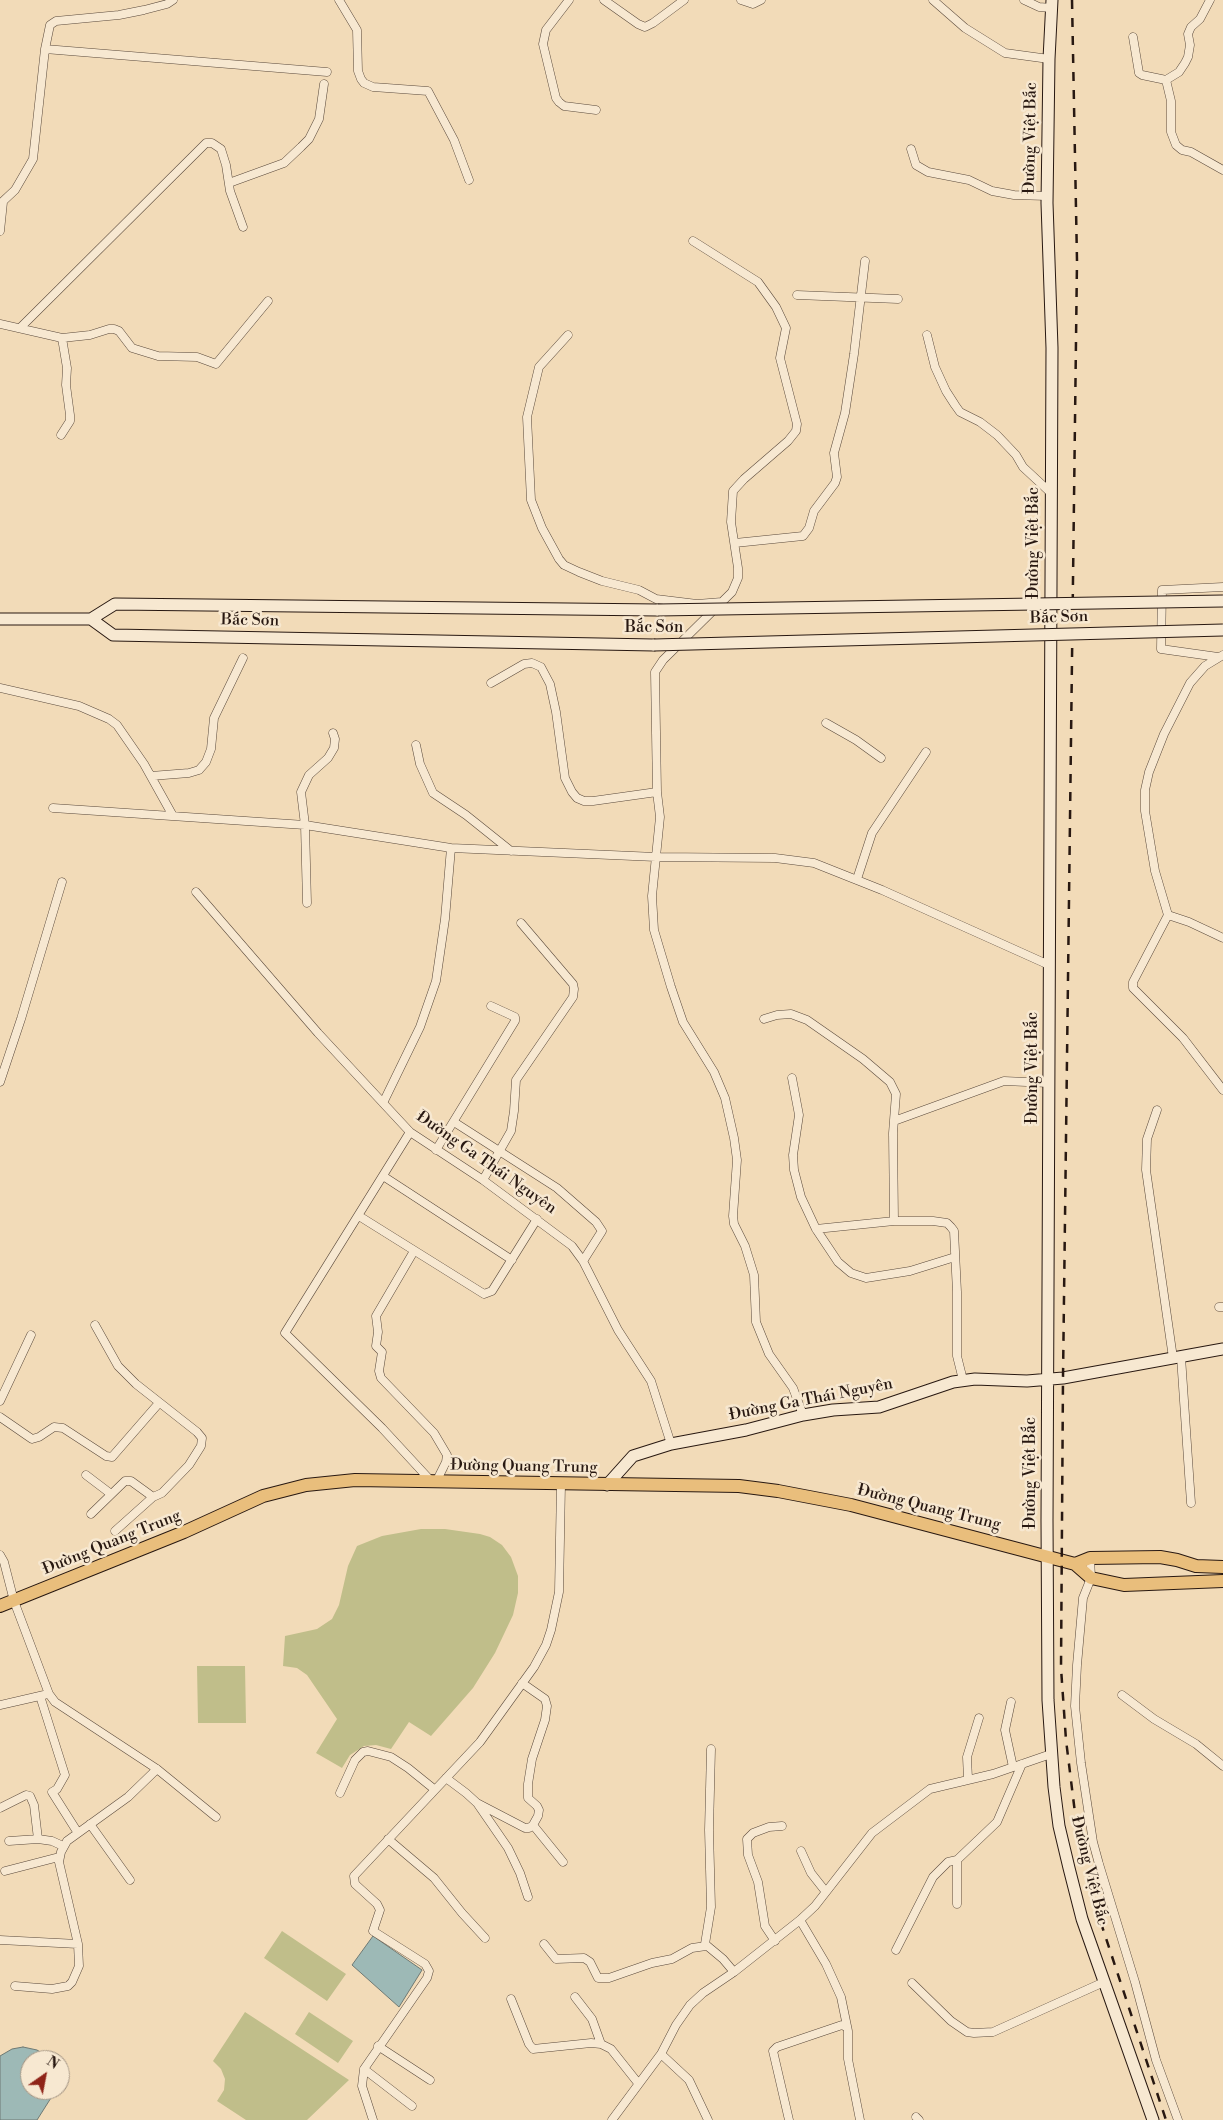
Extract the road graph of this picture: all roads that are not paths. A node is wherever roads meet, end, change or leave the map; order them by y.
1 (173, 0) edge
2 (339, 0) edge
3 (569, 0) edge
4 (604, 0) edge
5 (684, 0) edge
6 (741, 0) edge
7 (761, 0) edge
8 (933, 0) edge
9 (1024, 0) edge
10 (1210, 0) edge
11 (1052, 4) edge
12 (1133, 38) dead end
13 (45, 49) junction
14 (1049, 59) junction
15 (328, 72) dead end
16 (1166, 80) junction
17 (324, 84) dead end
18 (596, 110) dead end
19 (911, 149) dead end
20 (1223, 170) edge
21 (469, 180) dead end
22 (229, 183) junction
23 (1047, 196) junction
24 (2, 203) edge
25 (243, 227) dead end
26 (0, 231) edge
27 (694, 242) dead end
28 (865, 261) dead end
29 (797, 295) dead end
30 (860, 297) junction
31 (898, 299) dead end
32 (268, 301) dead end
33 (0, 324) edge
34 (20, 328) junction
35 (568, 335) dead end
36 (927, 335) dead end
37 (62, 338) junction
38 (61, 436) dead end
39 (1051, 493) junction
40 (735, 544) junction
41 (1223, 587) edge
42 (1223, 601) edge
43 (722, 602) junction
44 (0, 618) edge
45 (91, 619) junction
46 (1223, 630) edge
47 (1220, 656) edge
48 (243, 658) dead end
49 (491, 683) dead end
50 (0, 688) edge
51 (826, 723) dead end
52 (333, 733) dead end
53 (416, 746) dead end
54 (926, 752) dead end
55 (881, 758) dead end
56 (151, 776) junction
57 (657, 792) junction
58 (53, 808) dead end
59 (173, 816) junction
60 (305, 825) junction
61 (451, 848) junction
62 (512, 852) junction
63 (656, 857) junction
64 (857, 879) junction
65 (62, 882) dead end
66 (196, 892) dead end
67 (307, 903) dead end
68 (1168, 916) junction
69 (521, 923) dead end
70 (1223, 938) edge
71 (1049, 964) junction
72 (491, 1006) dead end
73 (764, 1020) dead end
74 (792, 1078) dead end
75 (0, 1082) edge
76 (1049, 1083) junction
77 (1223, 1090) edge
78 (383, 1103) junction
79 (1157, 1110) dead end
80 (894, 1121) junction
81 (454, 1122) junction
82 (410, 1132) junction
83 (436, 1150) junction
84 (500, 1151) junction
85 (384, 1176) junction
86 (483, 1180) junction
87 (359, 1216) junction
88 (538, 1219) junction
89 (894, 1221) junction
90 (816, 1230) junction
91 (414, 1251) junction
92 (955, 1257) junction
93 (512, 1260) junction
94 (583, 1261) junction
95 (95, 1325) dead end
96 (31, 1335) dead end
97 (1223, 1349) edge
98 (1177, 1358) junction
99 (1047, 1379) junction
100 (963, 1380) junction
101 (0, 1401) edge
102 (159, 1404) junction
103 (803, 1415) junction
104 (0, 1417) edge
105 (671, 1444) junction
106 (86, 1474) dead end
107 (434, 1482) junction
108 (561, 1484) junction
109 (608, 1485) junction
110 (111, 1494) junction
111 (153, 1497) junction
112 (1191, 1503) dead end
113 (91, 1514) dead end
114 (115, 1531) dead end
115 (0, 1555) edge
116 (1047, 1556) junction
117 (1090, 1558) junction
118 (1069, 1563) junction
119 (1223, 1567) edge
120 (1091, 1578) junction
121 (1223, 1582) edge
122 (14, 1601) junction
123 (0, 1606) edge
124 (522, 1684) junction
125 (49, 1694) junction
126 (1122, 1695) dead end
127 (40, 1696) junction
128 (1011, 1702) dead end
129 (0, 1705) edge
130 (979, 1718) dead end
131 (711, 1749) dead end
132 (1051, 1754) junction
133 (1022, 1764) junction
134 (1223, 1766) edge
135 (1013, 1767) junction
136 (157, 1769) junction
137 (446, 1778) junction
138 (968, 1779) junction
139 (434, 1789) junction
140 (340, 1793) dead end
141 (477, 1803) junction
142 (0, 1808) edge
143 (216, 1817) dead end
144 (90, 1824) junction
145 (533, 1825) junction
146 (782, 1826) dead end
147 (78, 1833) junction
148 (38, 1839) junction
149 (388, 1839) junction
150 (9, 1841) dead end
151 (63, 1846) junction
152 (800, 1851) dead end
153 (59, 1857) junction
154 (957, 1860) junction
155 (563, 1862) dead end
156 (5, 1871) dead end
157 (130, 1880) dead end
158 (826, 1892) junction
159 (528, 1897) dead end
160 (957, 1904) dead end
161 (800, 1920) junction
162 (485, 1938) dead end
163 (0, 1940) edge
164 (774, 1941) junction
165 (78, 1944) junction
166 (544, 1944) dead end
167 (706, 1946) junction
168 (896, 1950) dead end
169 (734, 1972) junction
170 (1104, 1982) junction
171 (912, 1983) dead end
172 (15, 1986) dead end
173 (575, 1997) dead end
174 (511, 1999) dead end
175 (846, 2027) junction
176 (601, 2044) junction
177 (378, 2046) junction
178 (661, 2054) junction
179 (364, 2069) junction
180 (430, 2080) dead end
181 (638, 2083) junction
182 (412, 2106) dead end
183 (373, 2120) edge
184 (612, 2120) edge
185 (708, 2120) edge
186 (789, 2120) edge
187 (860, 2120) edge
188 (1154, 2120) edge
189 (1178, 2120) edge

1 - 13 street
2 - 21 street
3 - 18 street
4 - 5 street
6 - 7 street
8 - 14 street
9 - 11 street
10 - 16 street
11 - 14 street, Đường Việt Bắc
12 - 16 street
13 - 15 street
13 - 24 street
14 - 23 street, Đường Việt Bắc
16 - 20 street
17 - 22 street
19 - 23 street
22 - 25 street
22 - 34 street
23 - 39 street, Đường Việt Bắc
24 - 26 street
27 - 40 street
28 - 30 street
29 - 30 street
30 - 31 street
30 - 40 street
32 - 37 street
33 - 34 street
34 - 37 street
35 - 43 street
36 - 39 street
37 - 38 street
39 - 71 street, Đường Việt Bắc
40 - 43 street
41 - 47 street
42 - 45 street, Bắc Sơn, bridge
43 - 57 street
44 - 45 street
45 - 46 street, Bắc Sơn, bridge
47 - 68 street
48 - 56 street
49 - 57 street
50 - 56 street
51 - 55 street
52 - 60 street
53 - 62 street
54 - 64 street
56 - 59 street
57 - 63 street
58 - 59 street
59 - 60 street
60 - 61 street
60 - 67 street
61 - 62 street
61 - 78 street
62 - 63 street
63 - 64 street
63 - 103 street
64 - 71 street
65 - 75 street
66 - 78 street, Đường Ga Thái Nguyên
68 - 70 street
68 - 77 street
69 - 84 street
71 - 76 street, Đường Việt Bắc
72 - 81 street
73 - 80 street
74 - 90 street
76 - 80 street
76 - 99 street, Đường Việt Bắc
78 - 82 street, Đường Ga Thái Nguyên
79 - 98 street
80 - 89 street
81 - 83 street
81 - 84 street
82 - 83 street, Đường Ga Thái Nguyên
82 - 85 street
83 - 86 street, Đường Ga Thái Nguyên
84 - 86 street
84 - 94 street
85 - 87 street
85 - 93 street
86 - 88 street, Đường Ga Thái Nguyên
87 - 91 street
87 - 107 street
88 - 93 street
88 - 94 street, Đường Ga Thái Nguyên
89 - 90 street
89 - 92 street
90 - 92 street
91 - 93 street
91 - 107 street
92 - 100 street
94 - 105 street, Đường Ga Thái Nguyên
95 - 102 street
96 - 101 street
97 - 98 street, Đường Ga Thái Nguyên
98 - 99 street, Đường Ga Thái Nguyên
98 - 112 street
99 - 100 street, Đường Ga Thái Nguyên
99 - 116 street, Đường Việt Bắc
100 - 103 street, Đường Ga Thái Nguyên
102 - 104 street
102 - 111 street
103 - 105 street, Đường Ga Thái Nguyên
105 - 109 street, Đường Ga Thái Nguyên
106 - 110 street
107 - 108 main road, Đường Quang Trung
107 - 122 main road, Đường Quang Trung
108 - 109 main road, Đường Quang Trung
108 - 124 street
109 - 116 main road, Đường Quang Trung
110 - 111 street
110 - 113 street
111 - 114 street
115 - 122 street
116 - 118 main road, Đường Quang Trung
116 - 132 street, Đường Việt Bắc
117 - 118 main road
117 - 119 main road
117 - 120 street
118 - 120 main road, Đường Quang Trung
120 - 121 main road
120 - 189 street
122 - 123 main road, Đường Quang Trung
122 - 125 street
124 - 137 street
124 - 145 street
125 - 127 street
125 - 136 street
126 - 134 street
127 - 129 street
127 - 147 street
128 - 135 street
130 - 138 street
131 - 167 street
132 - 133 street
132 - 170 street, Đường Việt Bắc
133 - 135 street
133 - 154 street
135 - 138 street
136 - 143 street
136 - 144 street
137 - 139 street
137 - 141 street
138 - 158 street
139 - 140 street
139 - 149 street
141 - 145 street
141 - 159 street
142 - 148 street
144 - 147 street
144 - 157 street
145 - 155 street
146 - 164 street
147 - 151 street
148 - 150 street
148 - 151 street
149 - 162 street
149 - 177 street
151 - 153 street
152 - 158 street
153 - 156 street
153 - 165 street
154 - 160 street
154 - 168 street
158 - 161 street
161 - 164 street
161 - 175 street
163 - 165 street
164 - 169 street
165 - 172 street
166 - 167 street
167 - 169 street
169 - 178 street
170 - 171 street
170 - 188 street, Đường Việt Bắc
173 - 176 street
174 - 176 street
175 - 186 street
175 - 187 street
176 - 181 street
177 - 179 street
177 - 180 street
178 - 181 street
178 - 185 street
179 - 182 street
179 - 183 street
181 - 184 street

